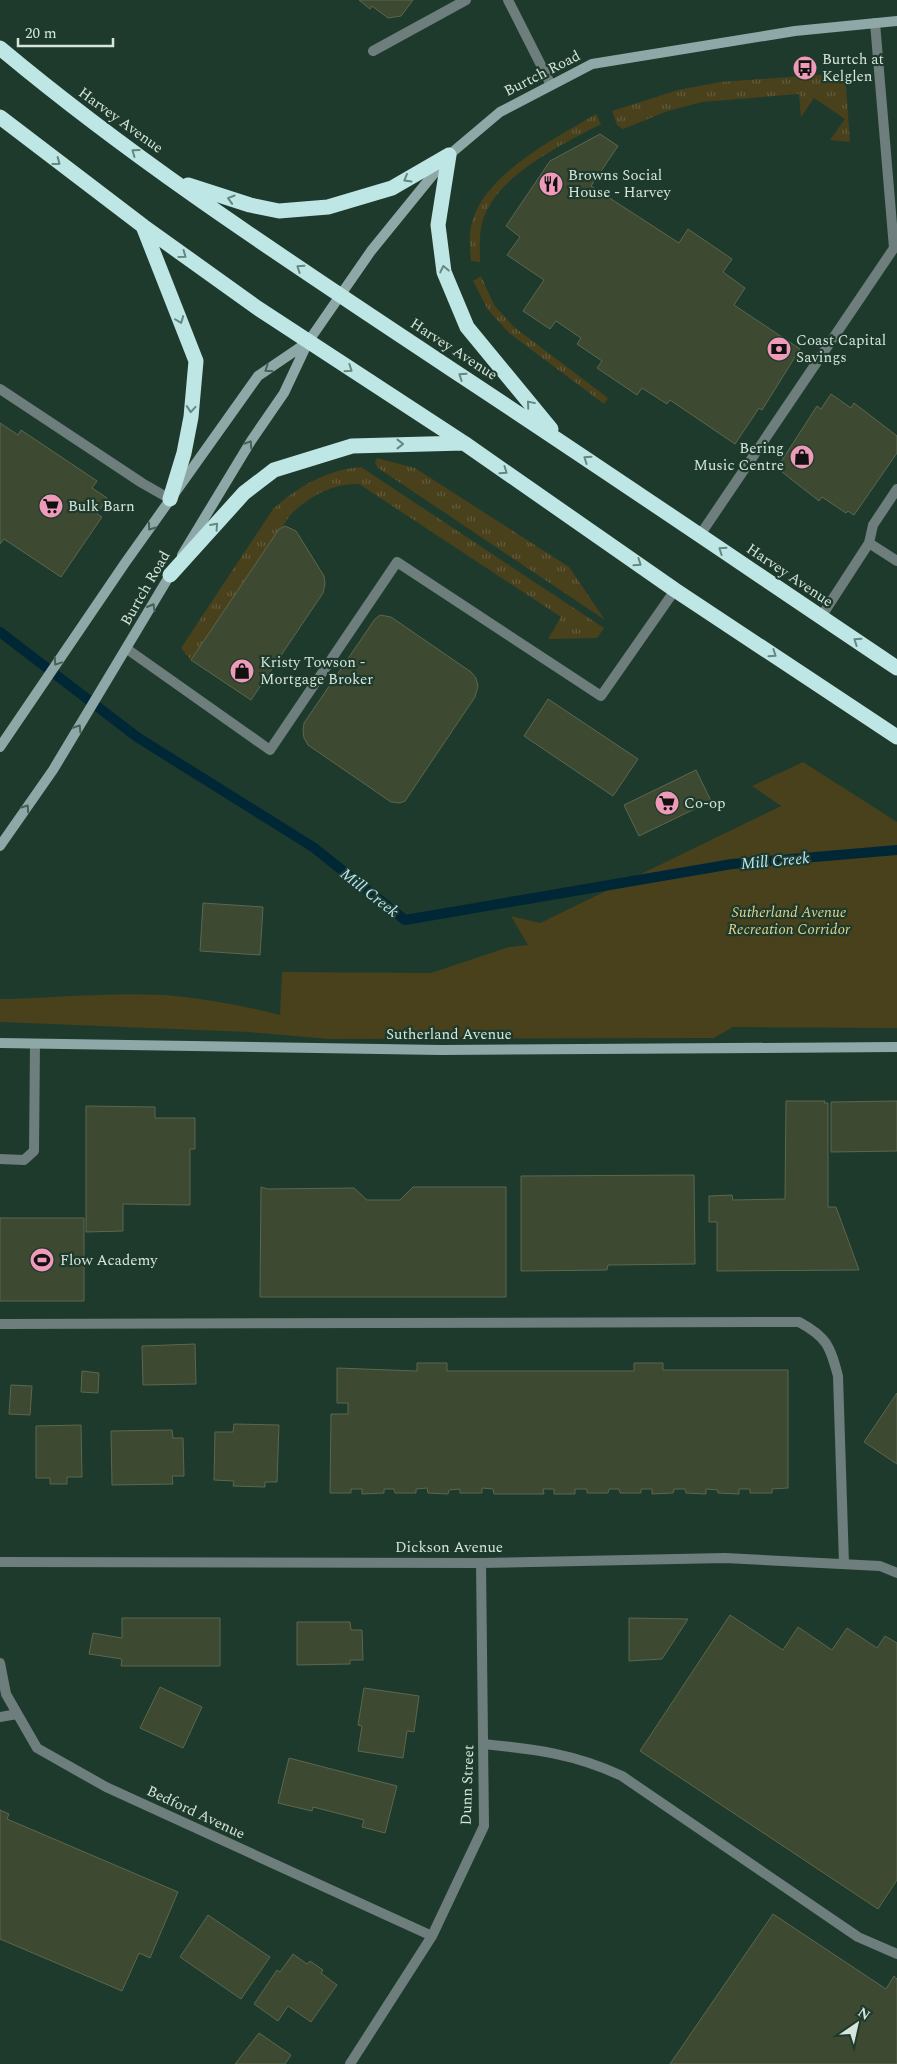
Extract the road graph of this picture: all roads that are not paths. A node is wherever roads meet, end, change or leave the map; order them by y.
1 (466, 0) edge
2 (508, 0) edge
3 (897, 21) edge
4 (875, 23) junction
5 (0, 48) edge
6 (373, 51) dead end
7 (550, 85) junction
8 (0, 117) edge
9 (449, 155) junction
10 (174, 181) junction
11 (143, 226) junction
12 (340, 295) junction
13 (308, 342) junction
14 (0, 389) edge
15 (561, 442) junction
16 (464, 444) junction
17 (897, 489) edge
18 (170, 499) junction
19 (700, 534) junction
20 (869, 543) junction
21 (897, 561) edge
22 (170, 575) junction
23 (676, 590) junction
24 (821, 617) junction
25 (127, 649) junction
26 (897, 668) edge
27 (897, 737) edge
28 (0, 747) edge
29 (0, 846) edge
30 (0, 1043) edge
31 (35, 1044) junction
32 (897, 1047) edge
33 (0, 1159) edge
34 (0, 1324) edge
35 (0, 1562) edge
36 (481, 1563) junction
37 (844, 1564) junction
38 (897, 1573) edge
39 (0, 1663) edge
40 (18, 1714) junction
41 (0, 1717) edge
42 (483, 1744) junction
43 (432, 1936) junction
44 (897, 1954) edge
45 (350, 2064) edge

1 - 6 street
2 - 7 street
3 - 4 main road, Burtch Road
4 - 7 main road, Burtch Road
4 - 19 street
10 -> 5 highway, Harvey Avenue
7 - 9 main road, Burtch Road
8 -> 11 highway
9 -> 10 highway
9 - 12 main road, Burtch Road
15 -> 9 highway
12 -> 10 highway, Harvey Avenue
11 -> 13 highway
11 -> 18 highway
12 - 13 main road, Burtch Road
15 -> 12 highway, Harvey Avenue
13 -> 16 highway
13 -> 18 main road, Burtch Road
22 -> 13 main road, Burtch Road
14 - 18 street
19 -> 15 highway, Harvey Avenue
22 -> 16 highway
16 -> 23 highway
17 - 20 street
18 -> 28 main road, Burtch Road
24 -> 19 highway, Harvey Avenue
20 - 21 street
20 - 24 street
25 -> 22 main road, Burtch Road
23 - 25 street
23 -> 27 highway
26 -> 24 highway, Harvey Avenue
29 -> 25 main road, Burtch Road
30 - 31 main road, Sutherland Avenue
31 - 32 main road, Sutherland Avenue
31 - 33 street
34 - 37 street
35 - 36 street, Dickson Avenue
36 - 37 street, Dickson Avenue
36 - 42 street, Dunn Street
37 - 38 street, Dickson Avenue
39 - 40 street, Bedford Avenue
40 - 41 street
40 - 43 street, Bedford Avenue
42 - 43 street, Dunn Street
42 - 44 street
43 - 45 street, Dunn Street

